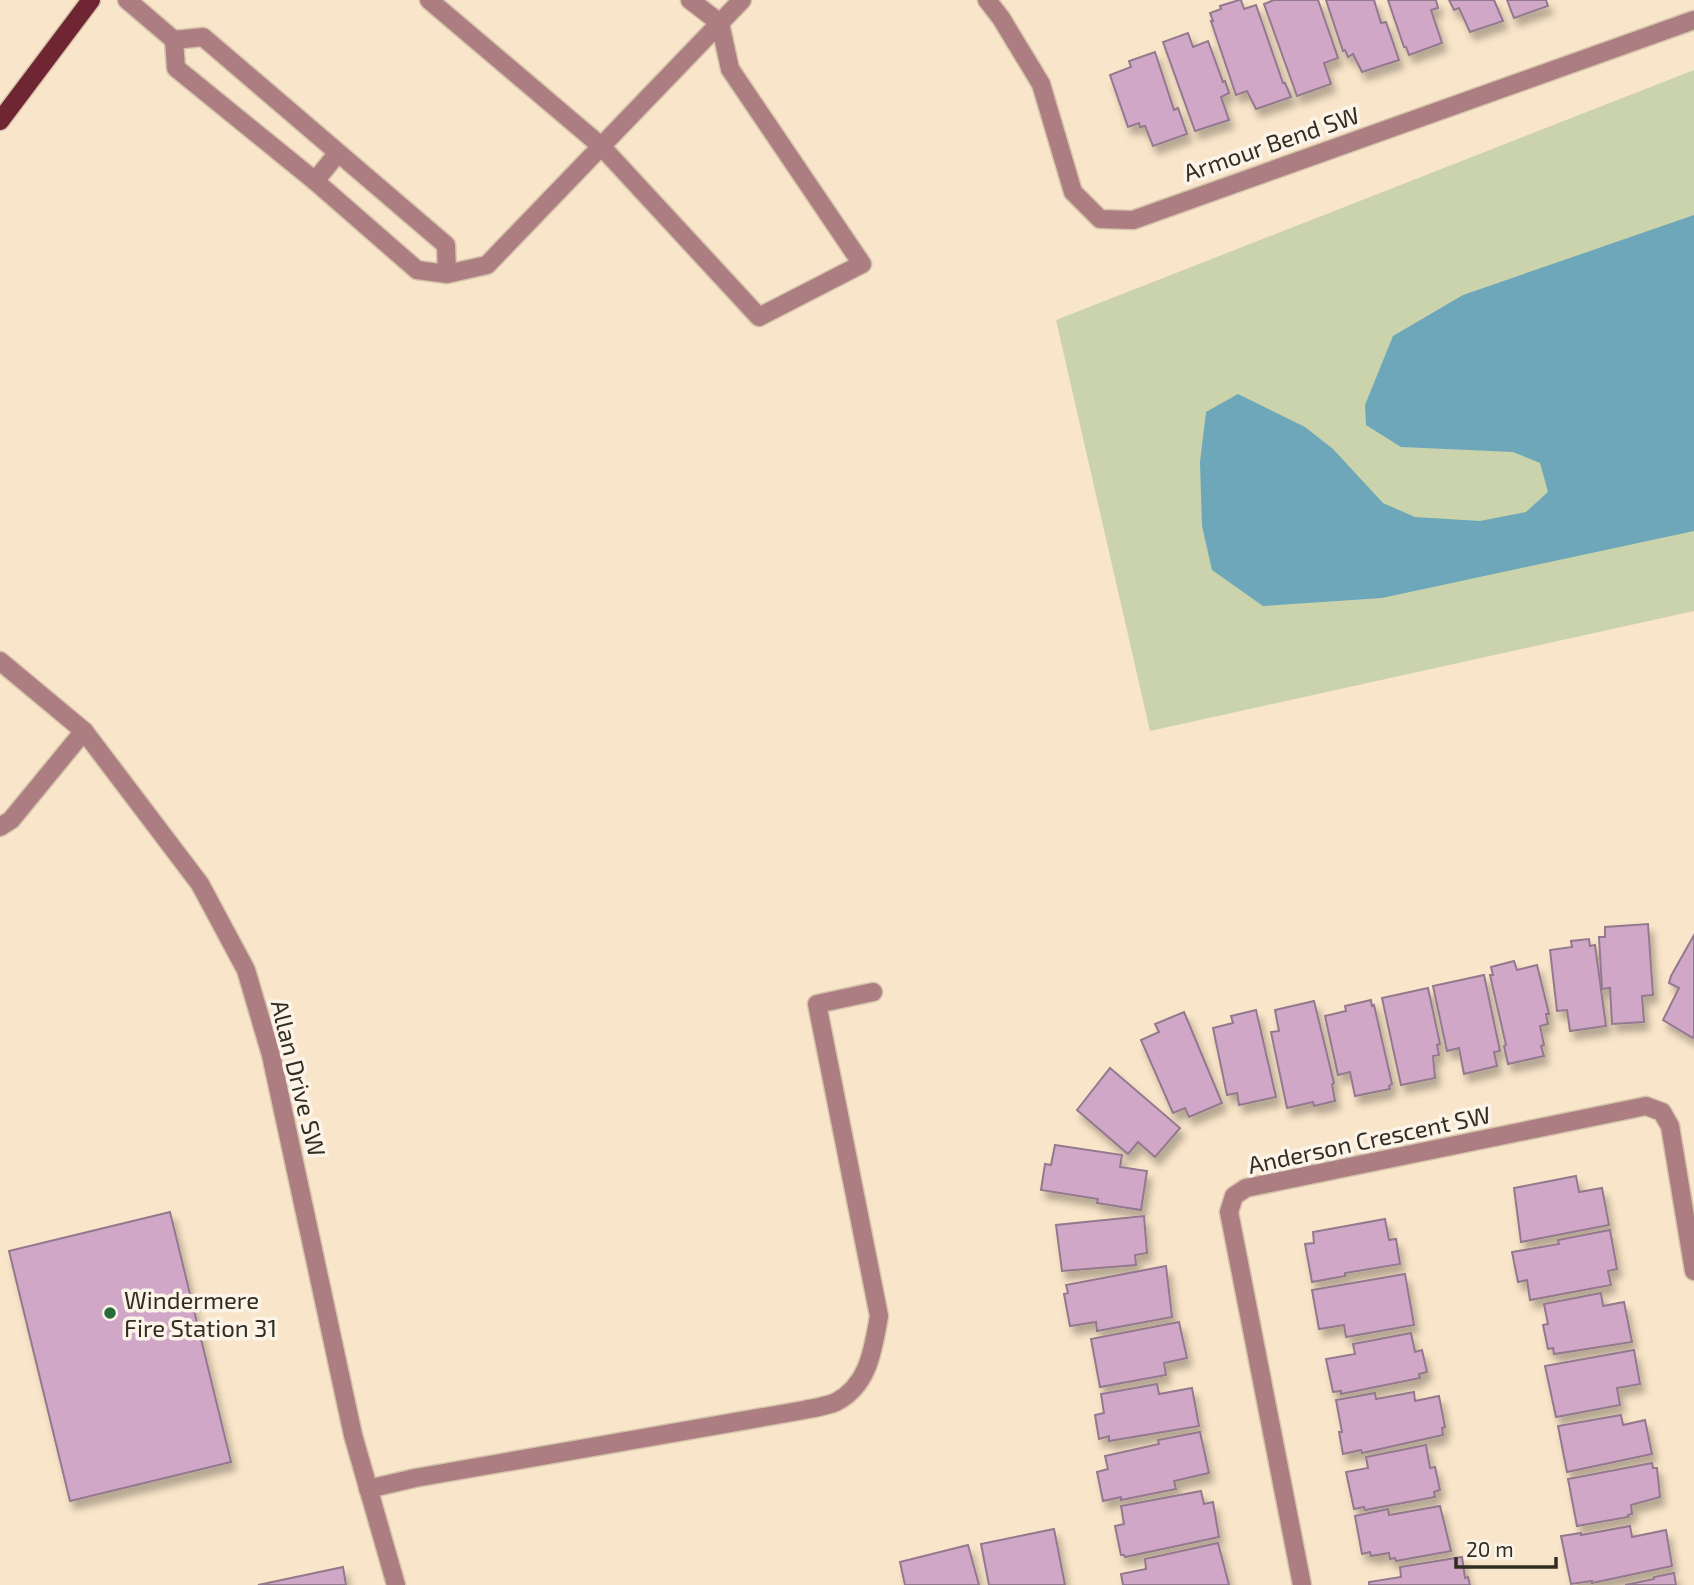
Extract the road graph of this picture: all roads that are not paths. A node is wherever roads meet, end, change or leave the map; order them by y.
1 (91, 0) edge
2 (127, 0) edge
3 (429, 0) edge
4 (690, 0) edge
5 (742, 0) edge
6 (987, 0) edge
7 (1694, 20) edge
8 (719, 23) junction
9 (174, 40) junction
10 (0, 121) edge
11 (601, 146) junction
12 (337, 154) junction
13 (314, 181) junction
14 (447, 274) junction
15 (0, 661) edge
16 (84, 731) junction
17 (0, 827) edge
18 (873, 992) dead end
19 (1694, 1271) edge
20 (368, 1489) junction
21 (396, 1585) edge
22 (1302, 1585) edge

1 - 10 main road
2 - 9 street
3 - 11 street
4 - 8 street
5 - 8 street
6 - 7 street, Armour Bend SW
8 - 11 street
8 - 11 street
9 - 12 street
9 - 13 street
11 - 14 street
12 - 13 street
12 - 14 street
13 - 14 street
15 - 16 street, Allan Drive SW
16 - 17 street
16 - 20 street, Allan Drive SW
18 - 20 street
19 - 22 street, Anderson Crescent SW
20 - 21 street, Allan Drive SW

